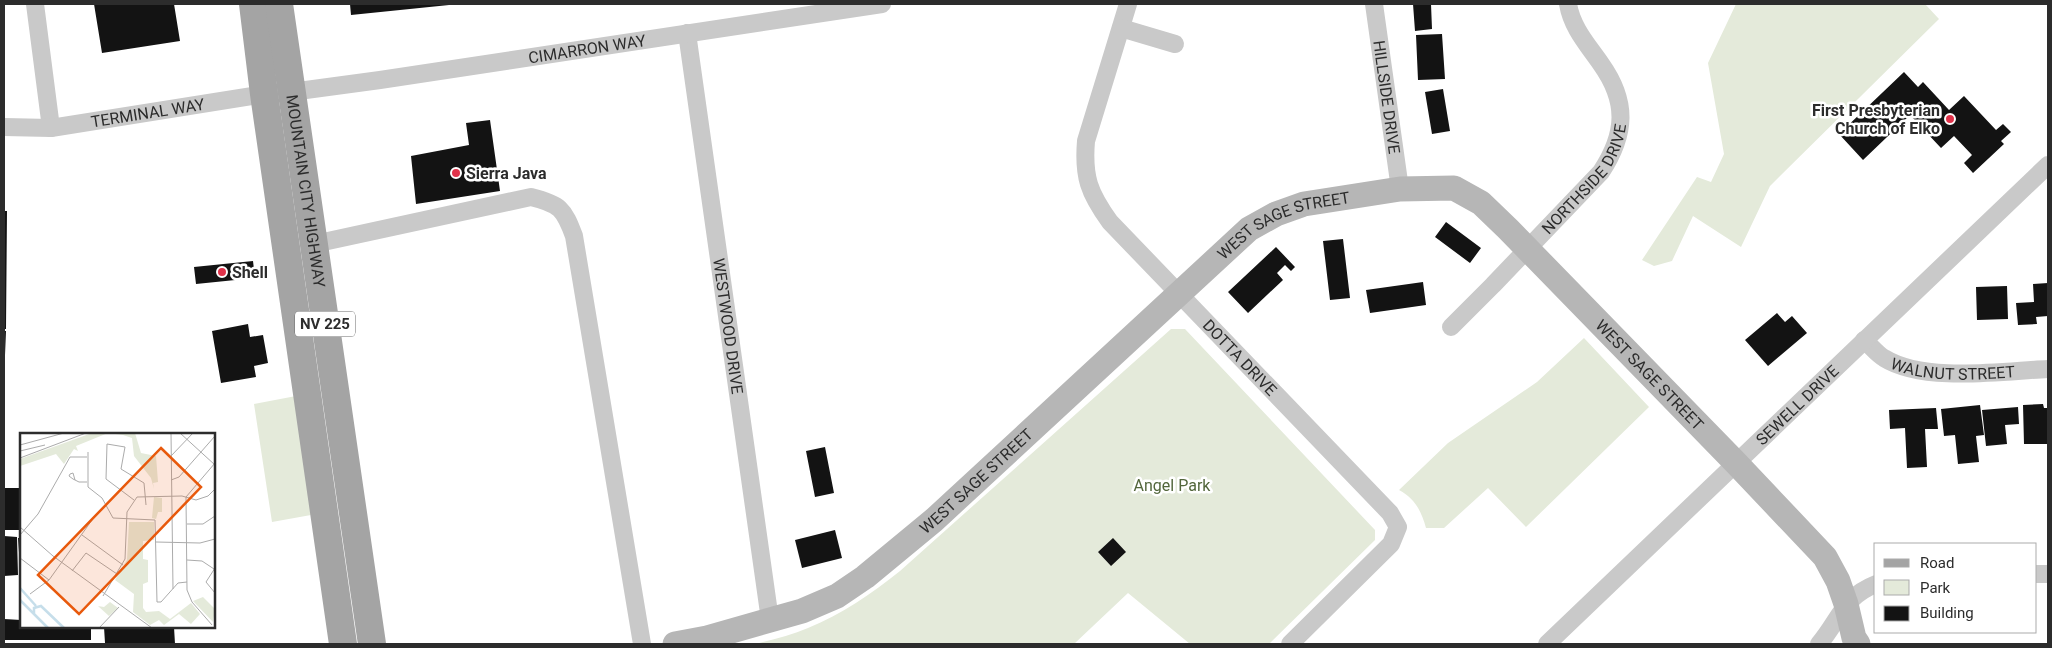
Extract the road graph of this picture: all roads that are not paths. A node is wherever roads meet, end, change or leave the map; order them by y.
1 (35, 4) edge
2 (254, 4) edge
3 (279, 4) edge
4 (882, 4) edge
5 (1128, 4) edge
6 (1374, 4) edge
7 (1568, 4) edge
8 (1121, 28) junction
9 (687, 33) junction
10 (1175, 44) dead end
11 (278, 93) junction
12 (4, 126) edge
13 (51, 128) junction
14 (2048, 165) edge
15 (1400, 189) junction
16 (314, 244) junction
17 (1527, 249) junction
18 (1178, 293) junction
19 (1451, 327) dead end
20 (1864, 340) junction
21 (2048, 369) edge
22 (1736, 463) junction
23 (1874, 585) edge
24 (1846, 604) junction
25 (770, 620) junction
26 (343, 644) edge
27 (372, 644) edge
28 (642, 644) edge
29 (675, 644) edge
30 (1290, 644) edge
31 (1547, 644) edge
32 (1820, 644) edge
33 (1858, 644) edge

1 - 13 street
2 - 11 main road, MOUNTAIN CITY HIGHWAY / NV 225
3 - 11 main road, MOUNTAIN CITY HIGHWAY / NV 225
4 - 9 street, CIMARRON WAY
5 - 8 street, DOTTA DRIVE
6 - 15 street, HILLSIDE DRIVE
7 - 17 street, NORTHSIDE DRIVE
8 - 10 street
8 - 18 street, DOTTA DRIVE
9 - 11 street, CIMARRON WAY
9 - 25 street, WESTWOOD DRIVE
11 - 13 street, TERMINAL WAY
11 - 16 main road, MOUNTAIN CITY HIGHWAY / NV 225
11 - 26 main road, MOUNTAIN CITY HIGHWAY / NV 225
12 - 13 street, TERMINAL WAY
14 - 20 street, SEWELL DRIVE
15 - 17 street, WEST SAGE STREET
15 - 18 street, WEST SAGE STREET
16 - 27 main road, MOUNTAIN CITY HIGHWAY / NV 225
16 - 28 street
17 - 19 street, NORTHSIDE DRIVE
17 - 22 street, WEST SAGE STREET
18 - 25 street, WEST SAGE STREET
18 - 30 street, DOTTA DRIVE
20 - 21 street, WALNUT STREET
20 - 22 street, SEWELL DRIVE
22 - 24 street, WEST SAGE STREET
22 - 31 street, SEWELL DRIVE
23 - 24 street
24 - 32 street
24 - 33 street, WEST SAGE STREET
25 - 29 street, WEST SAGE STREET

